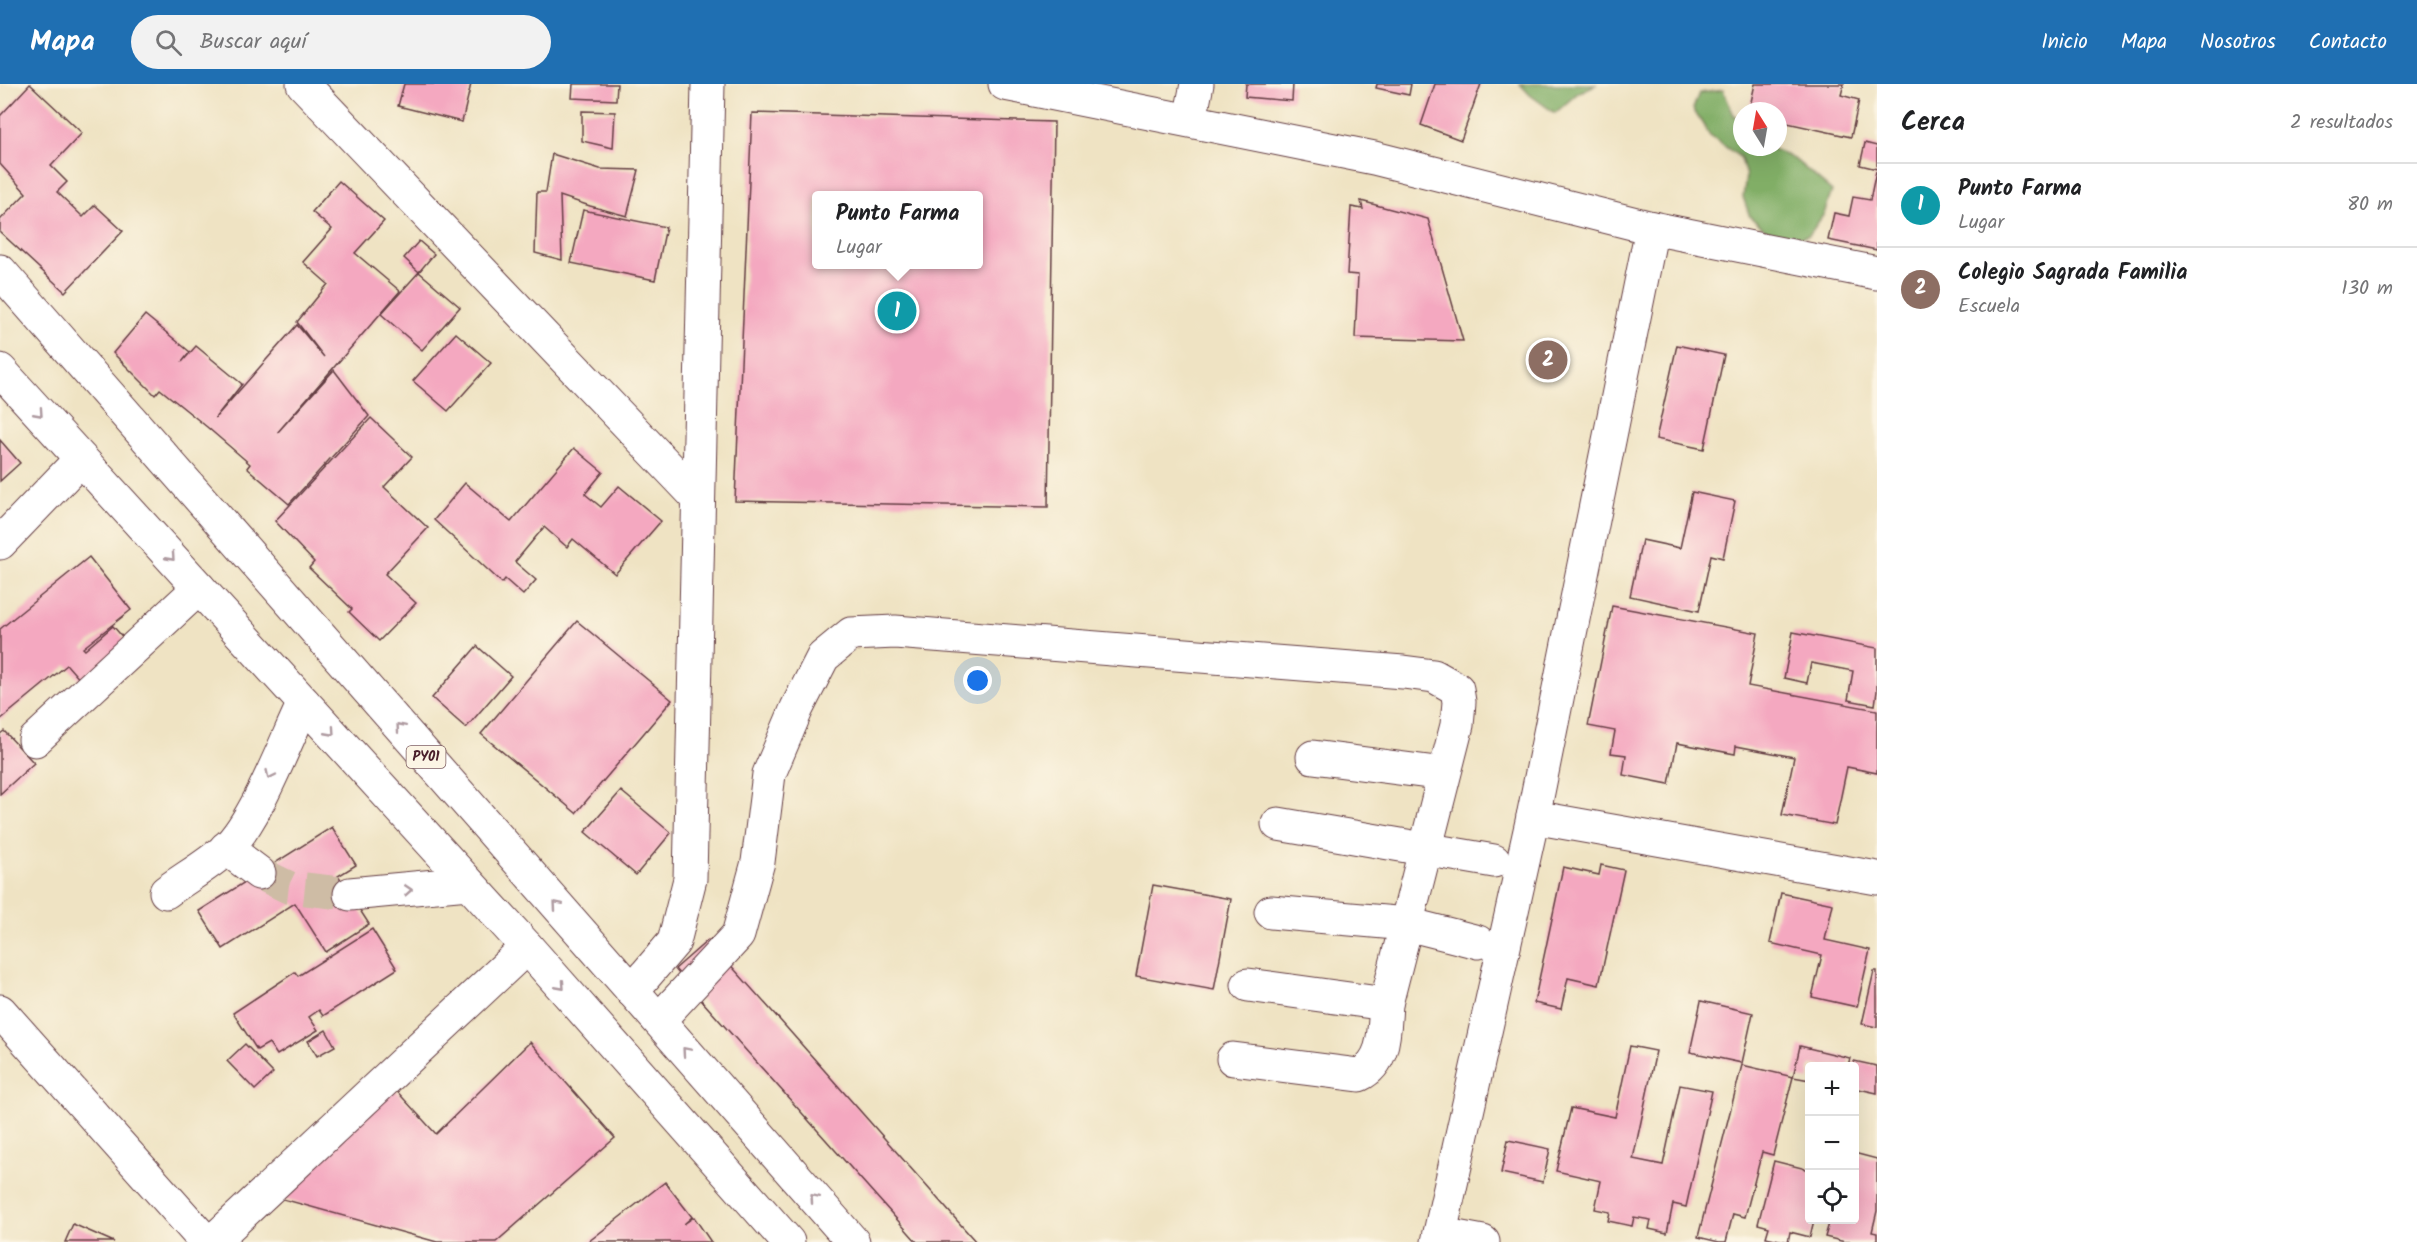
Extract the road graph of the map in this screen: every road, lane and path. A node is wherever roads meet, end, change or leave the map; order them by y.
1 (303, 84) edge
2 (708, 84) edge
3 (1005, 84) edge
4 (1197, 84) edge
5 (1190, 120) junction
6 (1652, 228) junction
7 (0, 271) edge
8 (1877, 273) edge
9 (0, 370) edge
10 (81, 459) junction
11 (697, 497) junction
12 (1, 541) edge
13 (199, 588) junction
14 (304, 703) junction
15 (35, 740) dead end
16 (1313, 757) dead end
17 (1444, 774) junction
18 (1533, 817) junction
19 (1278, 824) dead end
20 (226, 848) junction
21 (1426, 848) junction
22 (1494, 861) dead end
23 (259, 873) tunnel mouth
24 (1877, 878) edge
25 (468, 883) junction
26 (166, 892) dead end
27 (350, 894) tunnel mouth
28 (1271, 912) dead end
29 (1407, 924) junction
30 (1478, 942) dead end
31 (527, 947) junction
32 (1248, 985) dead end
33 (632, 991) junction
34 (1386, 1004) junction
35 (0, 1011) edge
36 (659, 1020) junction
37 (1233, 1059) dead end
38 (1439, 1238) edge
39 (206, 1242) edge
40 (212, 1242) edge
41 (788, 1242) edge
42 (853, 1242) edge
43 (1484, 1242) edge

1 - 11 main road
2 - 11 main road
3 - 5 main road
4 - 5 main road
5 - 6 main road
6 - 8 main road
6 - 18 main road
33 -> 7 main road, PY01
9 -> 10 main road
10 - 12 main road
10 -> 13 main road
11 - 33 main road
13 - 14 main road
13 - 15 main road
14 -> 20 main road
14 -> 25 main road
16 - 17 main road
17 - 21 main road
17 - 36 main road
18 - 24 main road
18 - 38 main road
19 - 21 main road
20 - 23 main road
20 - 26 main road
21 - 22 main road
21 - 29 main road
27 -> 25 main road
25 - 31 main road
28 - 29 main road
29 - 30 main road
29 - 34 main road
31 - 40 main road
31 -> 41 main road
32 - 34 main road
33 - 36 main road, PY01
34 - 37 main road
35 - 39 main road
42 -> 36 main road, PY01
38 - 43 main road

